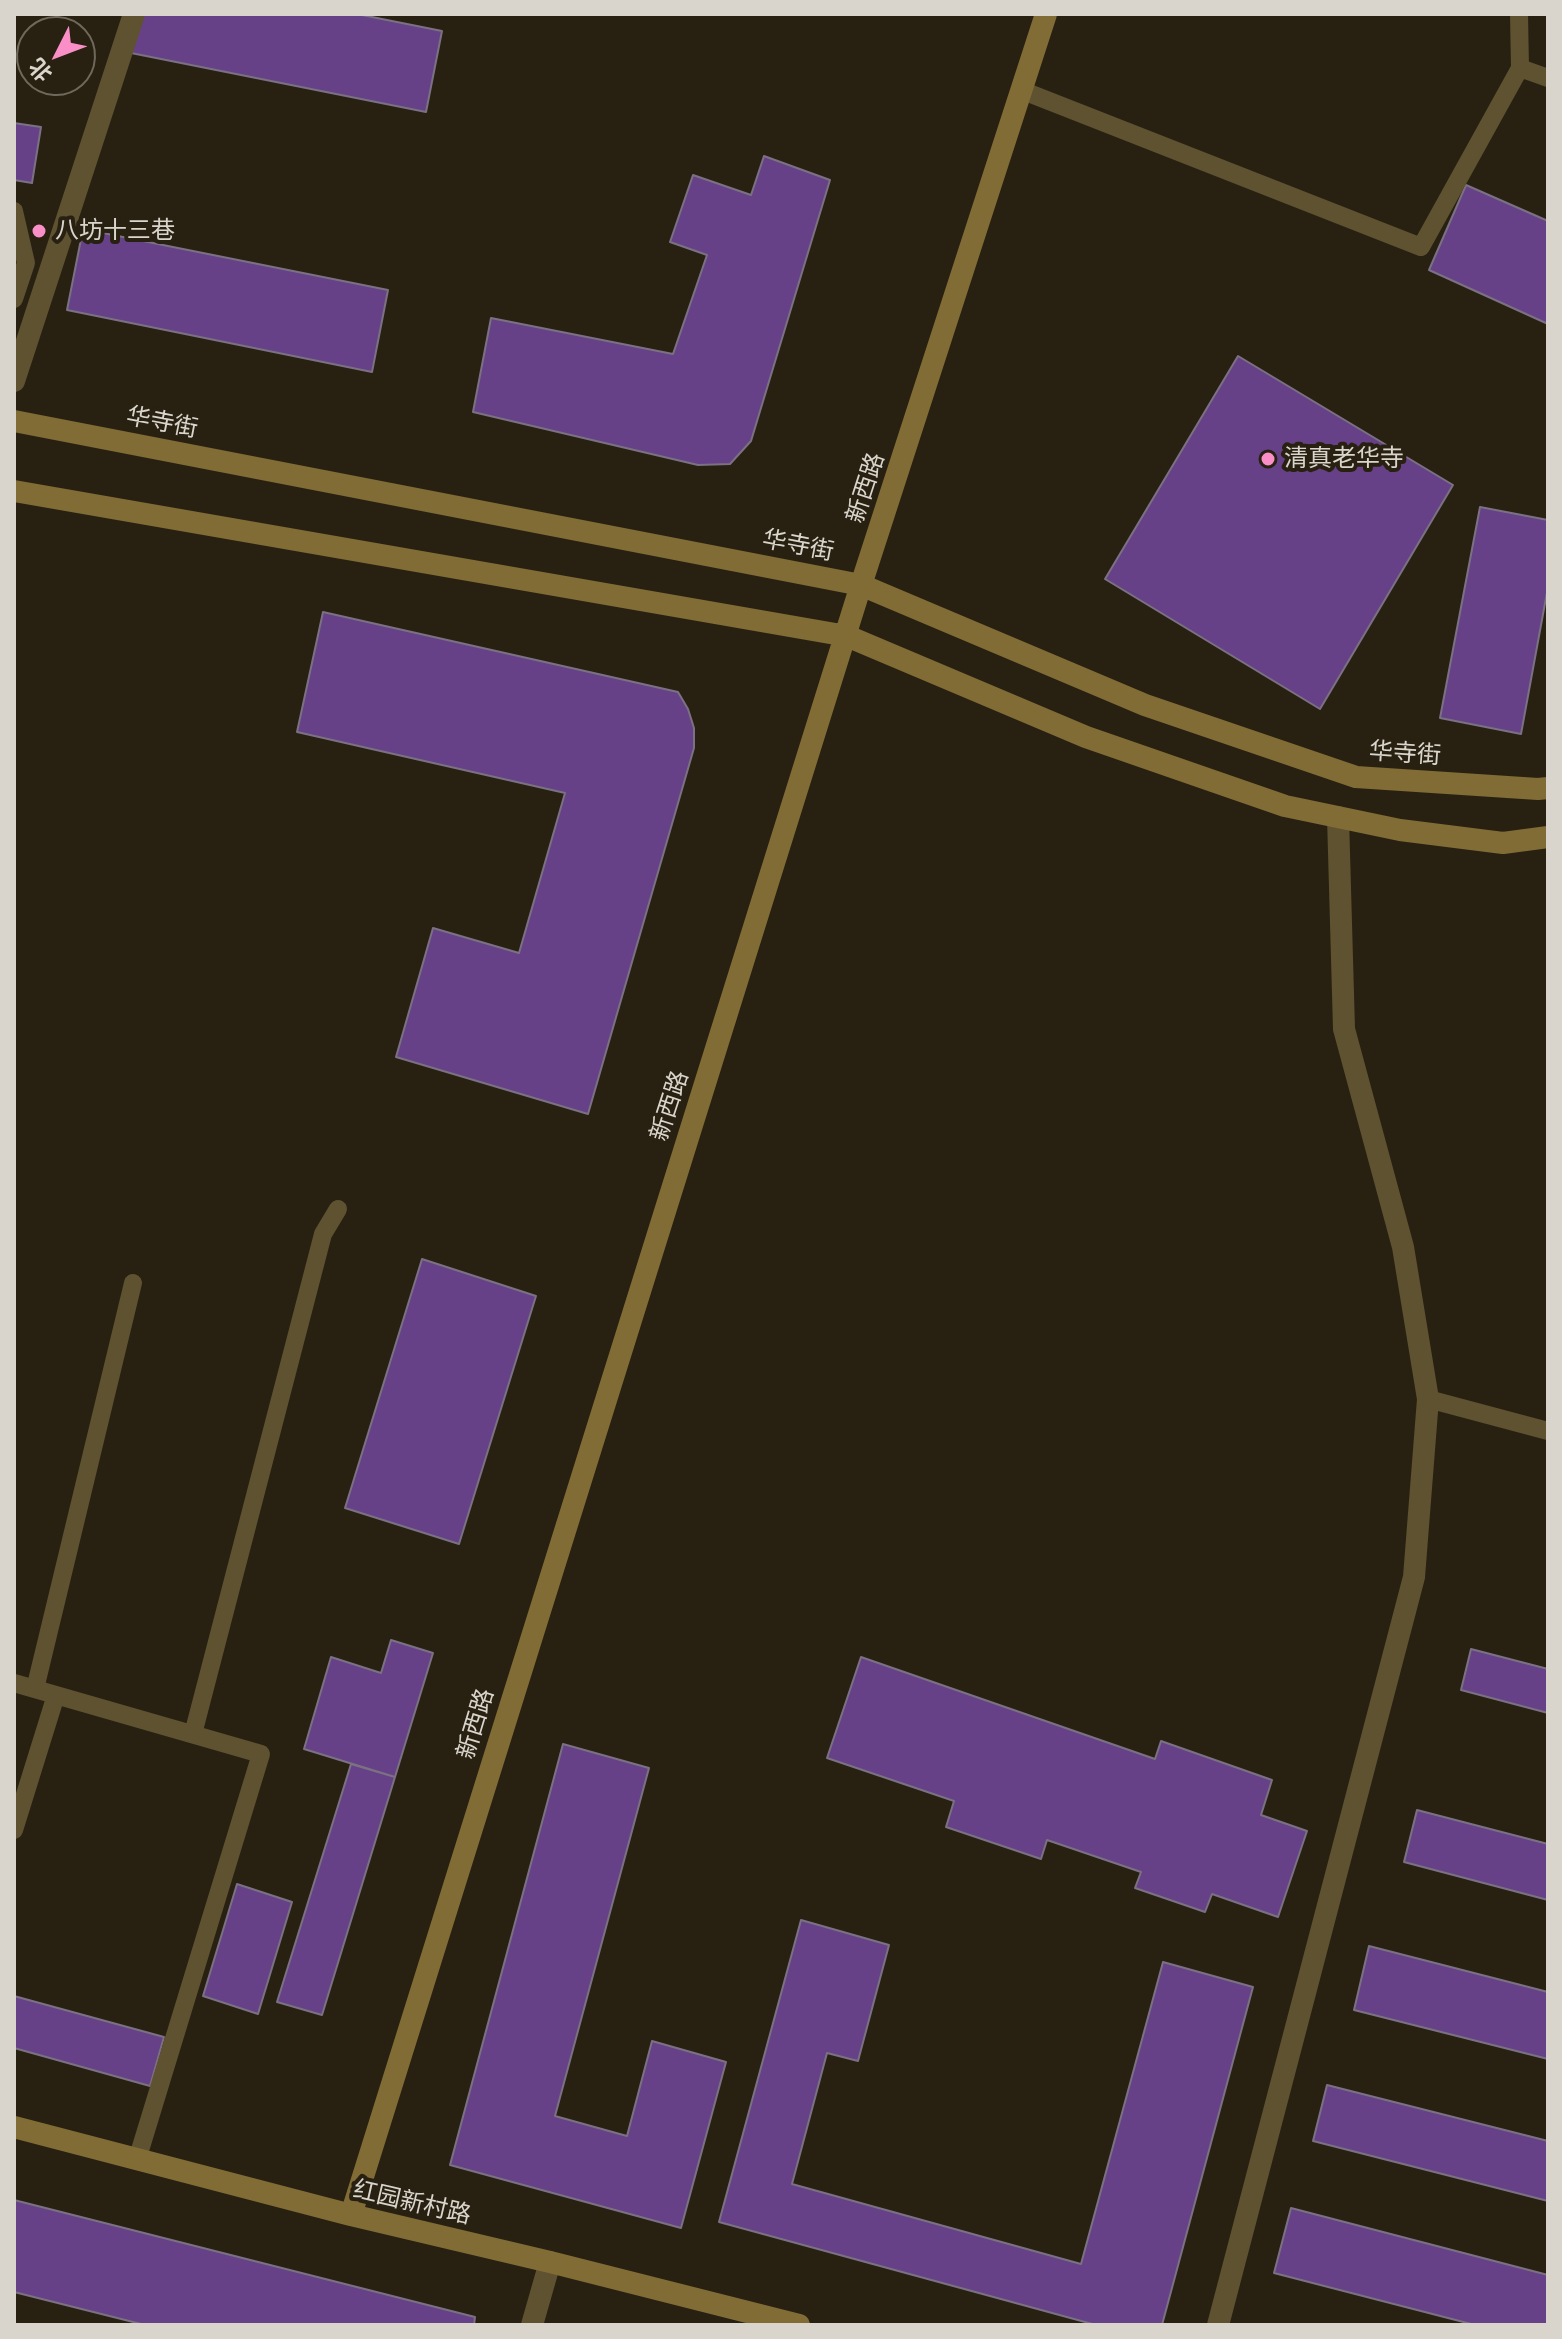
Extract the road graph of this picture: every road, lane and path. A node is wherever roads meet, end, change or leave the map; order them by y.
1 (134, 14) edge
2 (1046, 14) edge
3 (1519, 14) edge
4 (1520, 68) junction
5 (1548, 78) edge
6 (1021, 90) junction
7 (14, 211) edge
8 (14, 299) edge
9 (14, 381) edge
10 (14, 421) edge
11 (14, 491) edge
12 (861, 585) junction
13 (847, 636) junction
14 (1548, 788) edge
15 (1338, 817) junction
16 (1548, 837) edge
17 (338, 1209) dead end
18 (133, 1283) dead end
19 (1428, 1399) junction
20 (1548, 1431) edge
21 (14, 1683) edge
22 (35, 1689) junction
23 (56, 1695) junction
24 (193, 1734) junction
25 (14, 1830) edge
26 (14, 2127) edge
27 (137, 2160) junction
28 (351, 2215) junction
29 (550, 2262) junction
30 (532, 2325) edge
31 (799, 2325) edge
32 (1218, 2325) edge

1 - 9 street
2 - 6 main road, 新西路
3 - 4 lane
4 - 5 lane
4 - 6 lane
6 - 12 main road, 新西路
7 - 8 lane
10 - 12 main road, 华寺街
11 - 13 main road
12 - 13 main road, 新西路
12 - 14 main road, 华寺街
13 - 15 main road
13 - 28 main road, 新西路
15 - 16 main road
15 - 19 street
17 - 24 lane
18 - 22 lane
19 - 20 lane
19 - 32 street
21 - 22 lane
22 - 23 lane
23 - 24 lane
23 - 25 lane
24 - 27 lane
26 - 27 main road, 红园新村路
27 - 28 main road, 红园新村路
28 - 29 main road, 红园新村路
29 - 30 street
29 - 31 main road, 红园新村路

